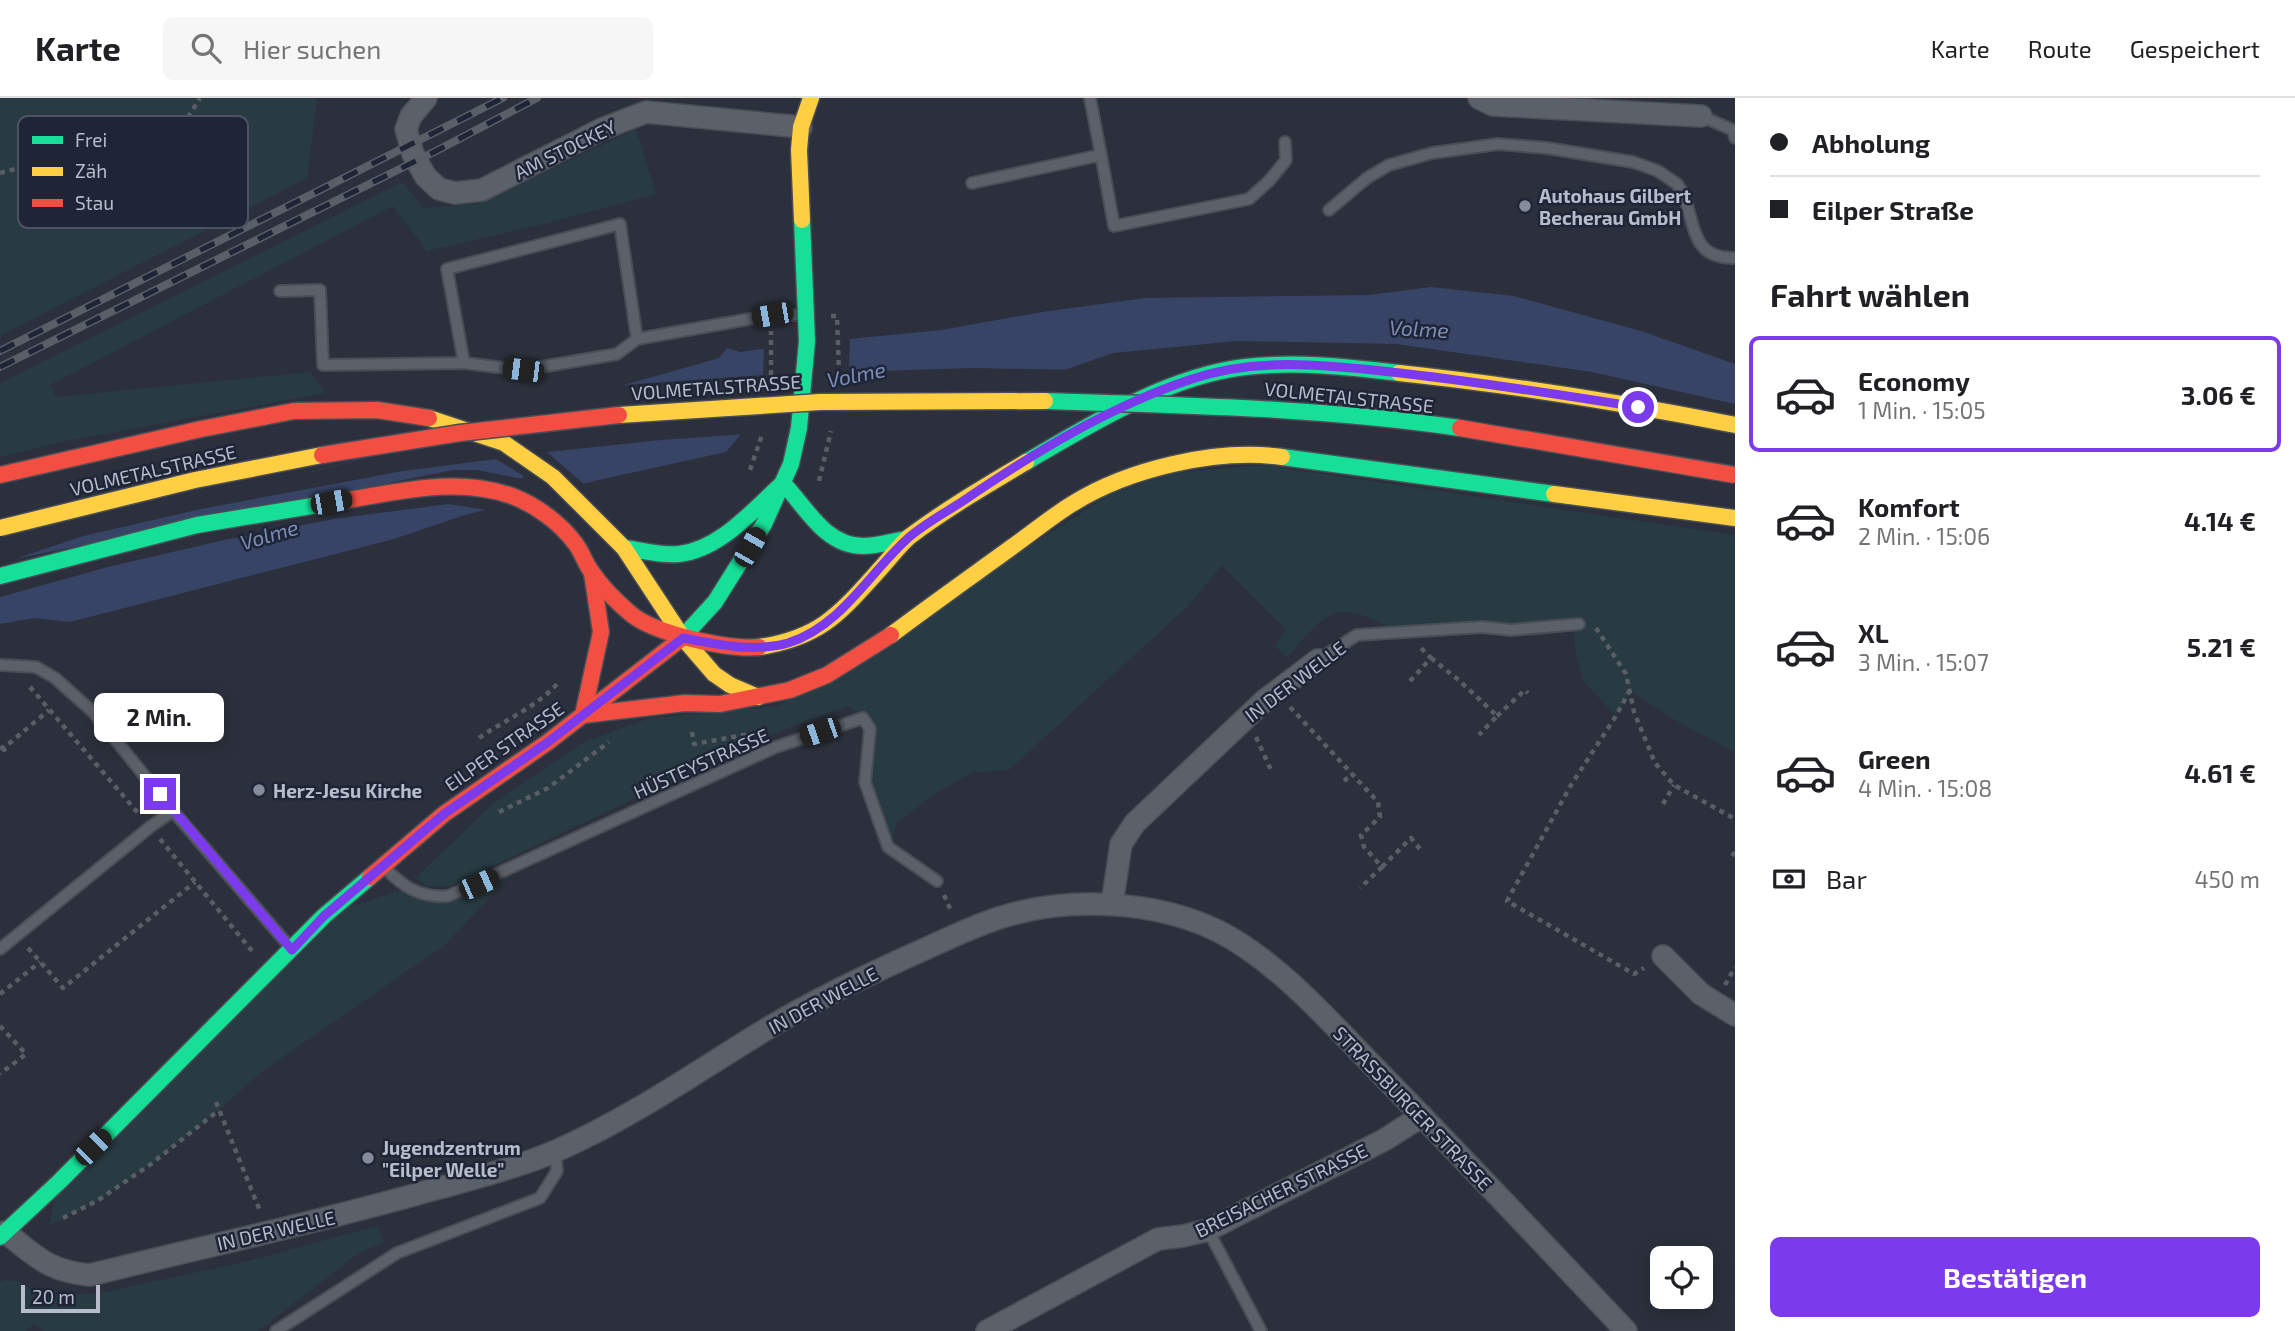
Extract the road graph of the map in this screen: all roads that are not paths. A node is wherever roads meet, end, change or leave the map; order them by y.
1 (426, 98) edge
2 (811, 98) edge
3 (1090, 98) edge
4 (1479, 98) edge
5 (1624, 106) edge
6 (1701, 116) joint
7 (801, 127) junction
8 (1734, 132) edge
9 (1286, 142) dead end
10 (1101, 155) junction
11 (972, 184) dead end
12 (1329, 210) dead end
13 (1735, 258) edge
14 (280, 291) dead end
15 (807, 315) junction
16 (637, 339) junction
17 (464, 363) junction
18 (1735, 425) edge
19 (0, 475) edge
20 (1735, 475) edge
21 (783, 483) junction
22 (1734, 518) edge
23 (0, 528) edge
24 (907, 539) junction
25 (624, 548) junction
26 (592, 573) junction
27 (0, 576) edge
28 (1579, 624) road end
29 (683, 638) junction
30 (1318, 660) joint
31 (0, 665) edge
32 (758, 697) junction
33 (583, 715) junction
34 (173, 811) junction
35 (382, 865) junction
36 (937, 881) road end
37 (1112, 904) junction
38 (1176, 915) joint
39 (0, 949) edge
40 (292, 950) junction
41 (1662, 956) road end
42 (1735, 1015) edge
43 (1422, 1116) junction
44 (555, 1152) junction
45 (1209, 1230) junction
46 (2, 1235) edge
47 (276, 1331) edge
48 (987, 1331) edge
49 (1261, 1331) edge
50 (1626, 1331) edge

1 - 7 street, AM STOCKEY
2 - 7 main road, EILPER STRASSE
3 - 10 lane
4 - 5 street
5 - 6 street
6 - 8 lane
7 - 15 main road, EILPER STRASSE
9 - 10 lane
10 - 11 lane
12 - 13 lane
14 - 17 lane
15 - 16 lane
15 - 21 main road, EILPER STRASSE
16 - 17 lane
16 - 17 lane
18 - 24 main road, bridge
19 - 25 main road, bridge
20 - 23 main road, VOLMETALSTRASSE, bridge
21 - 24 main road
21 - 25 main road
21 - 29 main road, EILPER STRASSE
22 - 32 main road
24 - 29 main road
25 - 29 main road
26 - 27 main road
26 - 29 main road
26 - 33 main road
28 - 30 lane, IN DER WELLE
29 - 32 main road
29 - 33 main road, EILPER STRASSE
30 - 37 street, IN DER WELLE
31 - 34 lane
32 - 33 main road
33 - 35 main road, EILPER STRASSE
34 - 39 lane
34 - 40 lane
35 - 36 lane, HÜSTEYSTRASSE
35 - 40 main road, EILPER STRASSE
37 - 38 street, IN DER WELLE
37 - 44 street, IN DER WELLE
38 - 43 street, STRASSBURGER STRASSE
40 - 46 main road, EILPER STRASSE
41 - 42 street
43 - 45 street, BREISACHER STRASSE
43 - 50 street, STRASSBURGER STRASSE
44 - 46 street, IN DER WELLE
44 - 47 lane
45 - 48 street, BREISACHER STRASSE
45 - 49 lane

